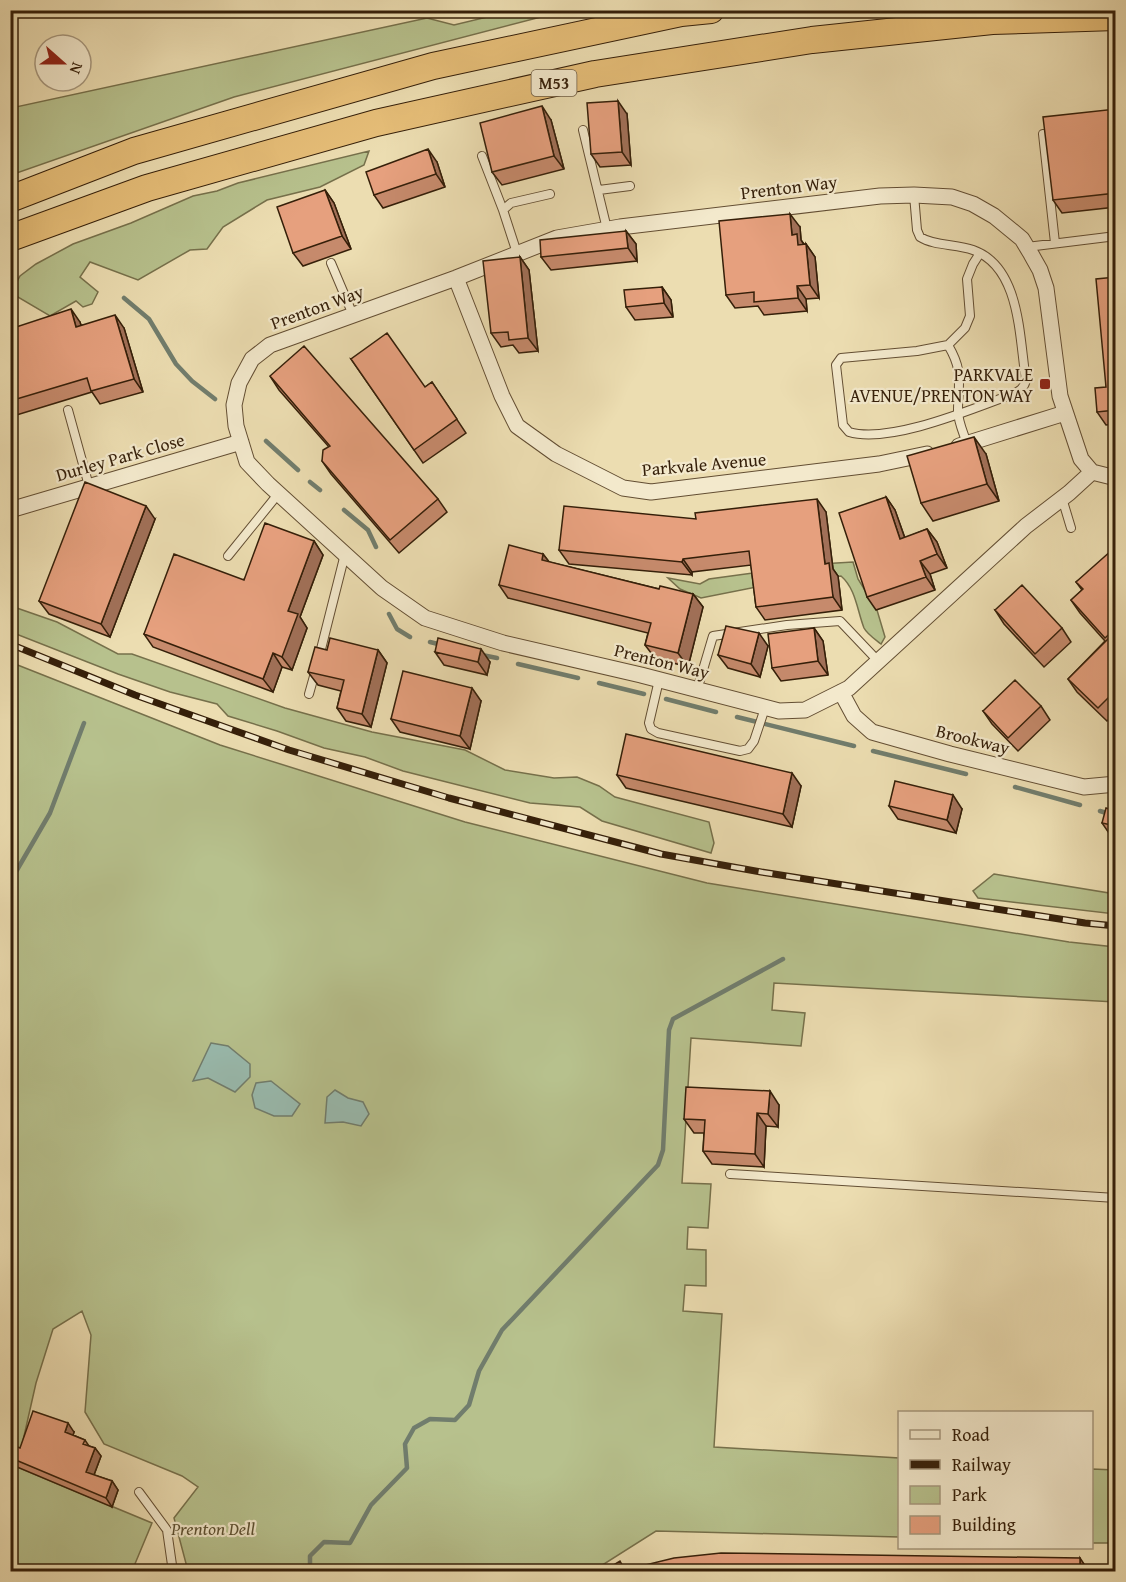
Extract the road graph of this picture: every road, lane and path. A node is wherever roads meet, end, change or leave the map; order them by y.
1 (711, 10) edge
2 (1116, 17) edge
3 (1116, 35) edge
4 (812, 40) junction
5 (583, 130) dead end
6 (1043, 134) edge
7 (482, 156) dead end
8 (630, 186) dead end
9 (599, 190) junction
10 (550, 194) dead end
11 (914, 195) junction
12 (10, 199) edge
13 (503, 210) junction
14 (608, 229) junction
15 (1116, 236) edge
16 (10, 238) edge
17 (1055, 243) junction
18 (1027, 247) junction
19 (980, 253) junction
20 (517, 254) junction
21 (331, 263) dead end
22 (456, 278) junction
23 (353, 315) junction
24 (948, 345) junction
25 (68, 410) dead end
26 (1065, 413) junction
27 (958, 414) junction
28 (241, 442) junction
29 (967, 444) junction
30 (1092, 472) junction
31 (1116, 478) edge
32 (89, 486) junction
33 (279, 493) junction
34 (1062, 498) junction
35 (10, 510) edge
36 (1071, 528) dead end
37 (345, 554) junction
38 (228, 556) dead end
39 (879, 662) junction
40 (659, 680) junction
41 (697, 690) junction
42 (842, 692) junction
43 (309, 694) dead end
44 (765, 708) junction
45 (1116, 784) edge
46 (730, 1174) dead end
47 (1116, 1198) edge
48 (139, 1492) dead end
49 (173, 1572) edge

1 - 12 highway, M53
2 - 4 highway, M53
3 - 4 highway
4 - 16 highway, M53
5 - 9 lane
6 - 17 lane
7 - 13 lane
8 - 9 lane
9 - 14 lane
10 - 13 lane
11 - 14 street, Prenton Way
11 - 18 street, Prenton Way
11 - 19 lane
13 - 20 lane
14 - 20 street, Prenton Way
15 - 17 lane
17 - 18 lane
18 - 26 street, Prenton Way
19 - 24 lane
19 - 27 lane
20 - 22 street, Prenton Way
21 - 23 lane
22 - 23 street, Prenton Way
22 - 29 street, Parkvale Avenue
23 - 28 street, Prenton Way
24 - 27 lane
24 - 27 lane
25 - 32 lane
26 - 29 street, Parkvale Avenue
26 - 30 street, Prenton Way
27 - 29 lane
28 - 32 street, Durley Park Close
28 - 33 street, Prenton Way
30 - 31 street
30 - 34 street, Prenton Way
32 - 35 street, Durley Park Close
33 - 37 street, Prenton Way
33 - 38 lane
34 - 36 lane
34 - 39 street, Prenton Way
37 - 40 street, Prenton Way
37 - 43 lane
39 - 41 lane
39 - 42 street, Prenton Way
40 - 41 street, Prenton Way
40 - 44 lane
41 - 44 street, Prenton Way
42 - 44 street, Prenton Way
42 - 45 street, Brookway
46 - 47 lane
48 - 49 lane

